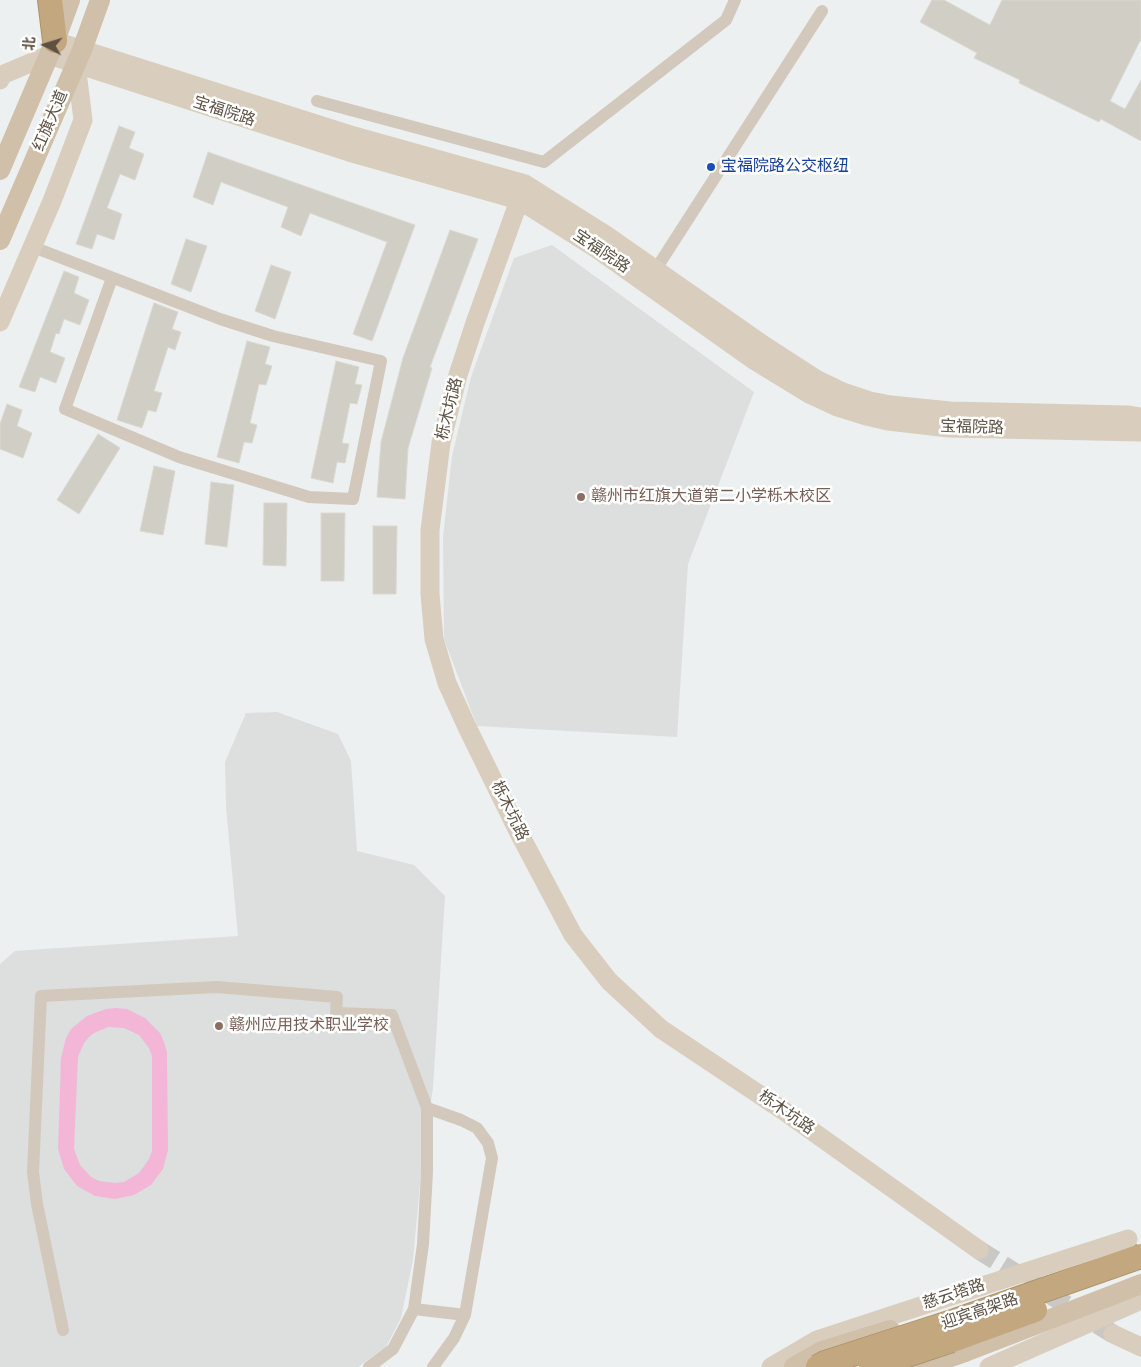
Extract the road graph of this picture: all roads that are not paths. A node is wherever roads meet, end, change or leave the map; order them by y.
1 (50, 0) edge
2 (70, 0) edge
3 (100, 0) edge
4 (736, 0) edge
5 (822, 11) dead end
6 (52, 48) junction
7 (79, 57) junction
8 (0, 80) edge
9 (317, 101) dead end
10 (0, 170) edge
11 (522, 192) junction
12 (0, 240) edge
13 (32, 247) junction
14 (651, 276) junction
15 (112, 278) junction
16 (0, 322) edge
17 (1141, 417) edge
18 (1141, 432) edge
19 (427, 1108) junction
20 (1137, 1244) edge
21 (980, 1250) tunnel mouth
22 (1141, 1271) edge
23 (1141, 1283) edge
24 (1141, 1300) edge
25 (948, 1304) junction
26 (414, 1309) junction
27 (464, 1315) junction
28 (63, 1330) dead end
29 (1113, 1334) tunnel mouth
30 (1141, 1347) edge
31 (369, 1367) edge
32 (432, 1367) edge
33 (771, 1367) edge
34 (794, 1367) edge
35 (818, 1367) edge
36 (871, 1367) edge
37 (922, 1367) edge
38 (989, 1367) edge

1 - 6 highway
2 - 6 main road, 红旗大道
3 - 7 main road, 红旗大道
4 - 9 street
5 - 14 street
6 - 7 street, 宝福院路
6 - 8 street
6 - 10 main road, 红旗大道
7 - 11 street, 宝福院路
7 - 12 main road, 红旗大道
7 - 13 street
11 - 14 street, 宝福院路
11 - 21 street, 栎木坑路
13 - 15 street
13 - 16 street
14 - 17 street, 宝福院路
14 - 18 street, 宝福院路
15 - 15 street
19 - 26 street
19 - 27 street
19 - 28 street
20 - 25 main road, 慈云塔路
20 - 35 highway, 迎宾高架路, bridge
22 - 36 highway, 迎宾高架路, bridge
23 - 37 main road, bridge
24 - 38 street, bridge
25 - 33 street, 慈云塔路
25 - 34 main road, 慈云塔路
26 - 27 street
26 - 31 street
27 - 32 street
29 - 30 street

